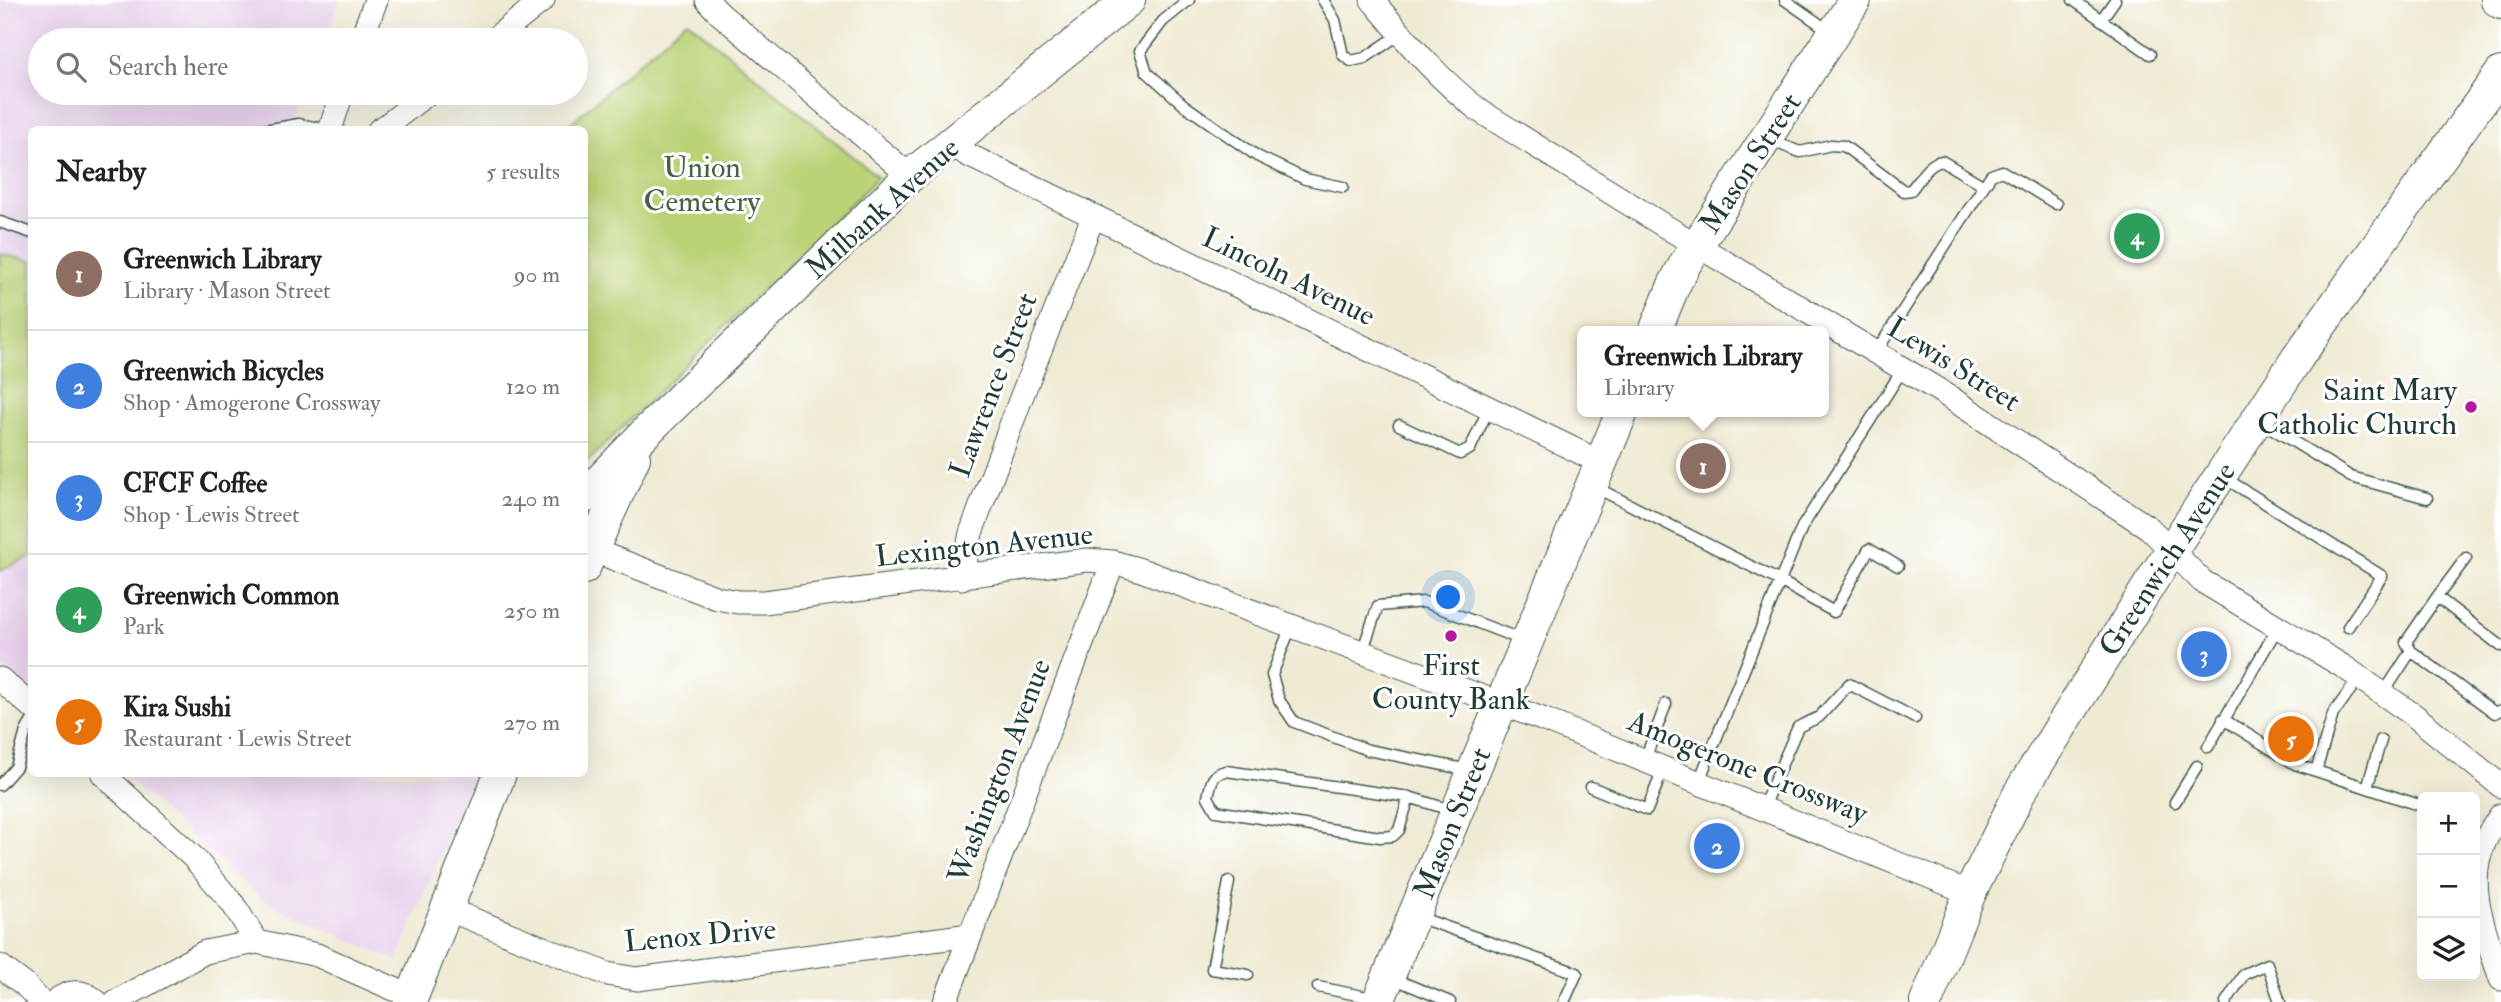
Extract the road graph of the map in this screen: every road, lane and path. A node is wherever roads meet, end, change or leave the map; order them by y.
1 (376, 0) edge
2 (543, 0) edge
3 (707, 0) edge
4 (1129, 0) edge
5 (1189, 0) edge
6 (1322, 0) edge
7 (1372, 0) edge
8 (1785, 0) edge
9 (1855, 0) edge
10 (2073, 0) edge
11 (2115, 0) edge
12 (2101, 20) junction
13 (366, 28) edge
14 (508, 28) edge
15 (1833, 33) junction
16 (1400, 34) junction
17 (2150, 54) dead end
18 (2501, 73) edge
19 (338, 105) edge
20 (413, 105) edge
21 (288, 126) edge
22 (309, 126) edge
23 (331, 126) edge
24 (385, 126) edge
25 (1766, 139) junction
26 (951, 143) junction
27 (910, 176) junction
28 (1984, 186) junction
29 (1343, 187) dead end
30 (2056, 204) dead end
31 (1093, 217) junction
32 (0, 222) edge
33 (28, 232) edge
34 (1698, 245) junction
35 (1657, 326) edge
36 (1876, 352) junction
37 (1903, 369) junction
38 (1489, 408) junction
39 (1620, 417) edge
40 (2258, 419) junction
41 (1399, 425) dead end
42 (648, 431) junction
43 (1597, 474) junction
44 (2220, 476) junction
45 (588, 493) edge
46 (2427, 498) dead end
47 (2171, 551) junction
48 (588, 553) edge
49 (588, 555) edge
50 (2466, 558) dead end
51 (1113, 562) junction
52 (1898, 566) dead end
53 (962, 578) junction
54 (1780, 581) junction
55 (2437, 597) junction
56 (1291, 626) junction
57 (2277, 627) junction
58 (2348, 627) dead end
59 (2499, 640) edge
60 (1528, 642) junction
61 (2411, 651) junction
62 (1362, 652) junction
63 (2359, 678) junction
64 (0, 679) edge
65 (2383, 694) junction
66 (28, 704) edge
67 (1502, 704) junction
68 (1666, 704) dead end
69 (2501, 710) edge
70 (1915, 718) dead end
71 (2224, 719) junction
72 (28, 728) edge
73 (2381, 740) dead end
74 (2208, 747) dead end
75 (1654, 763) junction
76 (2197, 766) dead end
77 (1474, 771) junction
78 (2316, 771) junction
79 (106, 777) edge
80 (499, 777) edge
81 (1699, 781) junction
82 (0, 785) edge
83 (2501, 786) edge
84 (1591, 787) dead end
85 (2367, 788) junction
86 (1409, 797) junction
87 (2175, 802) dead end
88 (2417, 804) edge
89 (1763, 807) junction
90 (1457, 812) junction
91 (2501, 815) edge
92 (1229, 882) dead end
93 (1970, 892) junction
94 (447, 909) junction
95 (1414, 916) junction
96 (970, 935) junction
97 (257, 942) junction
98 (0, 966) edge
99 (1248, 975) dead end
100 (2501, 979) edge
101 (1318, 987) dead end
102 (1382, 993) edge
103 (411, 1000) edge
104 (41, 1002) edge
105 (54, 1002) edge
106 (97, 1002) edge
107 (115, 1002) edge
108 (945, 1002) edge
109 (1450, 1002) edge
110 (1564, 1002) edge
111 (1926, 1002) edge
112 (2226, 1002) edge
113 (2280, 1002) edge

1 - 13 street
2 - 14 street
3 - 27 street
4 - 26 main road, Milbank Avenue
5 - 29 lane
6 - 16 lane
7 - 16 street, Lewis Street
8 - 15 lane
9 - 15 main road, Mason Street
10 - 12 lane
11 - 12 lane
12 - 17 lane
15 - 25 main road, Mason Street
16 - 34 street, Lewis Street
18 - 40 main road, Greenwich Avenue
19 - 23 street
20 - 24 street
21 - 22 lane
25 - 28 lane
25 - 34 main road, Mason Street
26 - 27 main road, Milbank Avenue
26 - 31 street, Lincoln Avenue
27 - 42 main road, Milbank Avenue
28 - 30 lane
28 - 36 lane
31 - 38 street, Lincoln Avenue
31 - 53 street, Lawrence Street
32 - 33 lane
34 - 35 main road, Mason Street
34 - 36 street, Lewis Street
36 - 37 street, Lewis Street
37 - 47 street, Lewis Street
37 - 54 lane
38 - 41 lane
38 - 43 street, Lincoln Avenue
39 - 43 main road, Mason Street
40 - 44 main road, Greenwich Avenue
40 - 46 lane
42 - 45 main road, Milbank Avenue
42 - 48 main road, Milbank Avenue
43 - 54 lane
43 - 60 main road, Mason Street
44 - 47 main road, Greenwich Avenue
44 - 58 lane
47 - 57 street, Lewis Street
47 - 93 main road, Greenwich Avenue
49 - 53 street, Lexington Avenue
50 - 55 lane
51 - 53 street, Lexington Avenue
51 - 56 street, Lexington Avenue
51 - 96 street, Washington Avenue
52 - 54 lane
54 - 81 lane
55 - 59 lane
55 - 61 lane
56 - 62 street, Lexington Avenue
56 - 77 lane
57 - 63 street, Lewis Street
57 - 71 lane
60 - 62 lane
60 - 67 main road, Mason Street
61 - 65 lane
61 - 69 lane
62 - 67 street, Lexington Avenue
63 - 65 street, Lewis Street
63 - 78 lane
64 - 66 street
65 - 83 street, Lewis Street
67 - 75 street, Amogerone Crossway
67 - 77 main road, Mason Street
68 - 75 lane
70 - 89 lane
71 - 74 lane
71 - 78 lane
72 - 82 lane
73 - 85 lane
75 - 81 street, Amogerone Crossway
75 - 84 lane
76 - 87 lane
77 - 90 main road, Mason Street
78 - 85 lane
79 - 97 street
80 - 94 main road
81 - 89 street, Amogerone Crossway
85 - 88 lane
86 - 86 lane
86 - 90 lane
89 - 93 street, Amogerone Crossway
90 - 95 main road, Mason Street
91 - 100 street
92 - 99 lane
93 - 111 main road, Greenwich Avenue
94 - 96 street, Lenox Drive
94 - 103 main road
95 - 102 main road, Mason Street
95 - 110 lane
96 - 108 street, Washington Avenue
97 - 103 street
97 - 107 street
98 - 104 street
101 - 102 lane
102 - 109 lane
105 - 106 street
112 - 113 lane

